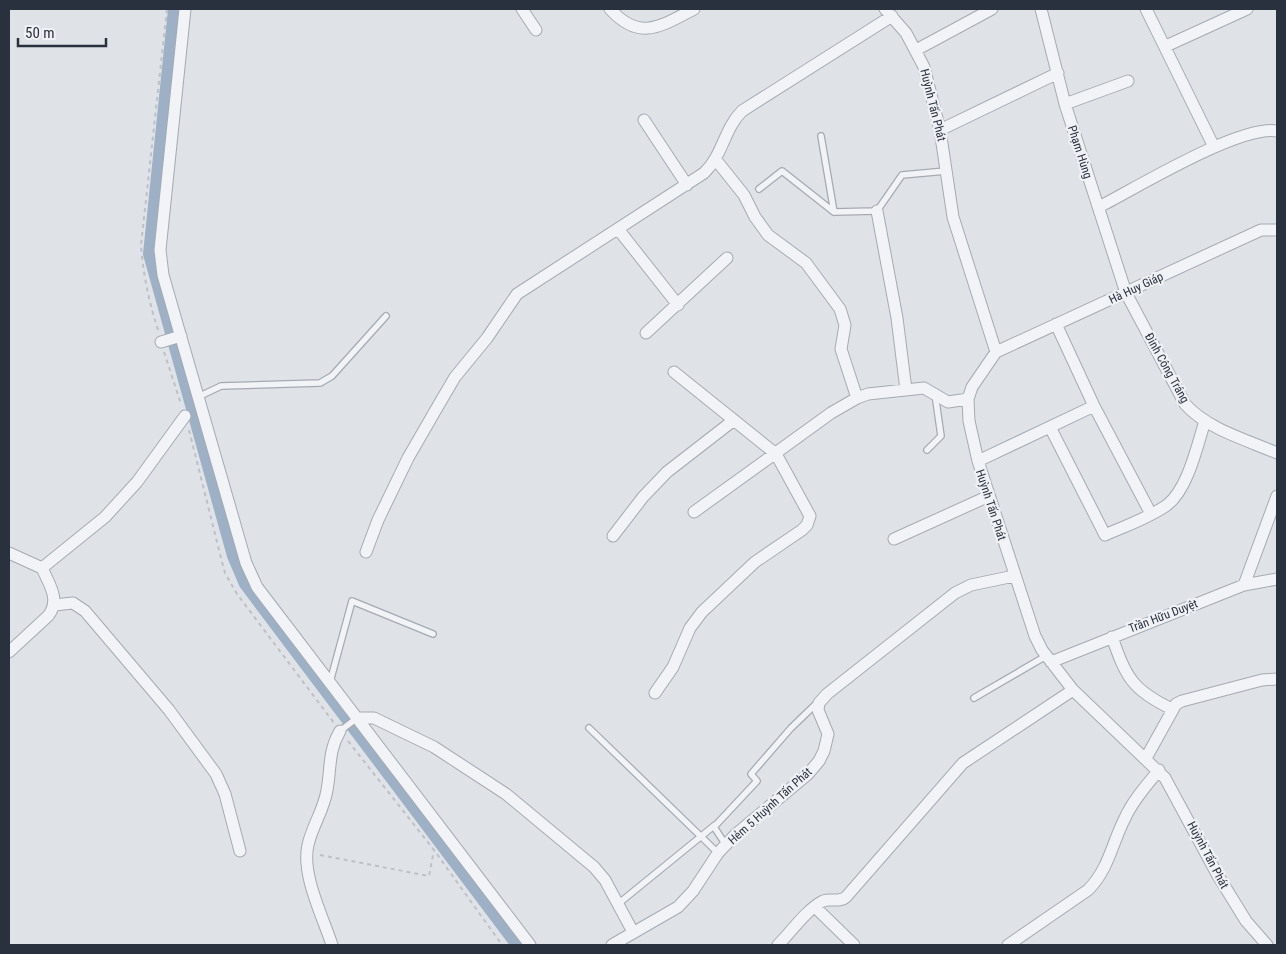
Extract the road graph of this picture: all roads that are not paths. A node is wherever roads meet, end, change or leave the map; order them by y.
1 (185, 9) edge
2 (522, 9) edge
3 (610, 9) edge
4 (694, 9) edge
5 (992, 9) edge
6 (1041, 9) edge
7 (1146, 9) edge
8 (1245, 9) edge
9 (889, 12) edge
10 (536, 30) dead end
11 (1166, 46) junction
12 (916, 50) junction
13 (1058, 73) junction
14 (1128, 81) dead end
15 (1065, 104) junction
16 (644, 120) dead end
17 (940, 130) junction
18 (1277, 131) edge
19 (821, 136) dead end
20 (1214, 148) junction
21 (716, 160) junction
22 (947, 170) junction
23 (688, 185) junction
24 (759, 188) dead end
25 (1099, 207) junction
26 (877, 211) junction
27 (834, 212) junction
28 (618, 229) junction
29 (1277, 230) edge
30 (727, 258) dead end
31 (1126, 293) junction
32 (678, 304) junction
33 (386, 316) dead end
34 (1056, 324) junction
35 (646, 333) dead end
36 (181, 336) junction
37 (161, 342) road end
38 (996, 352) junction
39 (674, 372) dead end
40 (906, 390) junction
41 (935, 394) junction
42 (198, 397) junction
43 (857, 398) junction
44 (968, 399) junction
45 (1094, 406) junction
46 (185, 416) road end
47 (734, 420) junction
48 (1205, 422) junction
49 (1050, 427) junction
50 (927, 450) dead end
51 (1277, 453) edge
52 (776, 454) junction
53 (978, 461) junction
54 (989, 496) junction
55 (1277, 496) edge
56 (694, 512) dead end
57 (1151, 514) junction
58 (613, 536) dead end
59 (894, 539) dead end
60 (366, 552) dead end
61 (9, 553) edge
62 (42, 568) junction
63 (1014, 576) junction
64 (1277, 579) edge
65 (1244, 585) junction
66 (54, 605) junction
67 (433, 634) dead end
68 (1112, 637) junction
69 (9, 652) edge
70 (1049, 659) junction
71 (1277, 679) edge
72 (329, 683) junction
73 (1074, 690) junction
74 (655, 693) dead end
75 (822, 698) junction
76 (974, 698) dead end
77 (1172, 709) junction
78 (357, 718) junction
79 (589, 728) dead end
80 (340, 731) joint
81 (1146, 758) junction
82 (1159, 770) junction
83 (718, 824) junction
84 (700, 836) junction
85 (722, 849) junction
86 (240, 851) dead end
87 (618, 904) junction
88 (815, 907) junction
89 (633, 932) junction
90 (1263, 944) edge
91 (332, 945) edge
92 (530, 945) edge
93 (612, 945) edge
94 (778, 945) edge
95 (854, 945) edge
96 (1008, 945) edge

1 - 36 street
2 - 10 street
3 - 4 street
5 - 12 street
6 - 13 street, Phạm Hùng
7 - 11 street
8 - 11 street
9 - 12 street, Huỳnh Tấn Phát
9 - 21 street
11 - 20 street
12 - 17 street, Huỳnh Tấn Phát
13 - 15 street, Phạm Hùng
13 - 17 street
14 - 15 street
15 - 25 street, Phạm Hùng
16 - 23 street
17 - 22 street, Huỳnh Tấn Phát
18 - 20 street
19 - 27 lane
20 - 25 street
21 - 23 street
21 - 43 street
22 - 26 lane
22 - 38 street, Huỳnh Tấn Phát
23 - 28 street
24 - 27 lane
25 - 31 street, Phạm Hùng
26 - 27 lane
26 - 40 street
28 - 32 street
28 - 60 street
29 - 31 street, Hà Huy Giáp
30 - 32 street
31 - 34 street, Hà Huy Giáp
31 - 48 street, Đinh Công Tráng
32 - 35 street
33 - 42 lane
34 - 38 street, Hà Huy Giáp
34 - 45 street
36 - 37 street
36 - 42 street
38 - 44 street, Huỳnh Tấn Phát
39 - 47 street
40 - 41 street
40 - 43 street
41 - 44 street
41 - 50 lane
42 - 72 street
43 - 52 street
44 - 53 street, Huỳnh Tấn Phát
45 - 49 street
45 - 57 street
46 - 62 street
47 - 52 street
47 - 58 street
48 - 51 street, Đinh Công Tráng
48 - 57 street
49 - 53 street
49 - 57 street
52 - 56 street
52 - 74 street
53 - 54 street, Huỳnh Tấn Phát
54 - 59 street
54 - 63 street, Huỳnh Tấn Phát
55 - 65 street
61 - 62 street
62 - 66 street
63 - 70 street, Huỳnh Tấn Phát
63 - 75 street
64 - 65 street, Trần Hữu Duyệt
65 - 68 street, Trần Hữu Duyệt
66 - 69 street
66 - 86 street
67 - 72 lane
68 - 70 street, Trần Hữu Duyệt
68 - 77 street
70 - 73 street, Huỳnh Tấn Phát
70 - 76 lane
71 - 77 street
72 - 78 street
73 - 81 street, Huỳnh Tấn Phát
73 - 88 street
75 - 83 lane
75 - 85 street, Hẻm 5 Huỳnh Tấn Phát
77 - 81 street
78 - 80 lane
78 - 87 street
78 - 92 street
79 - 84 lane
80 - 91 street
81 - 82 street, Huỳnh Tấn Phát
82 - 90 street, Huỳnh Tấn Phát
82 - 96 street
83 - 84 lane
83 - 85 lane
84 - 85 lane
84 - 87 lane
85 - 89 street, Hẻm 5 Huỳnh Tấn Phát
87 - 89 street
88 - 94 street
88 - 95 street
89 - 93 street, Hẻm 5 Huỳnh Tấn Phát

